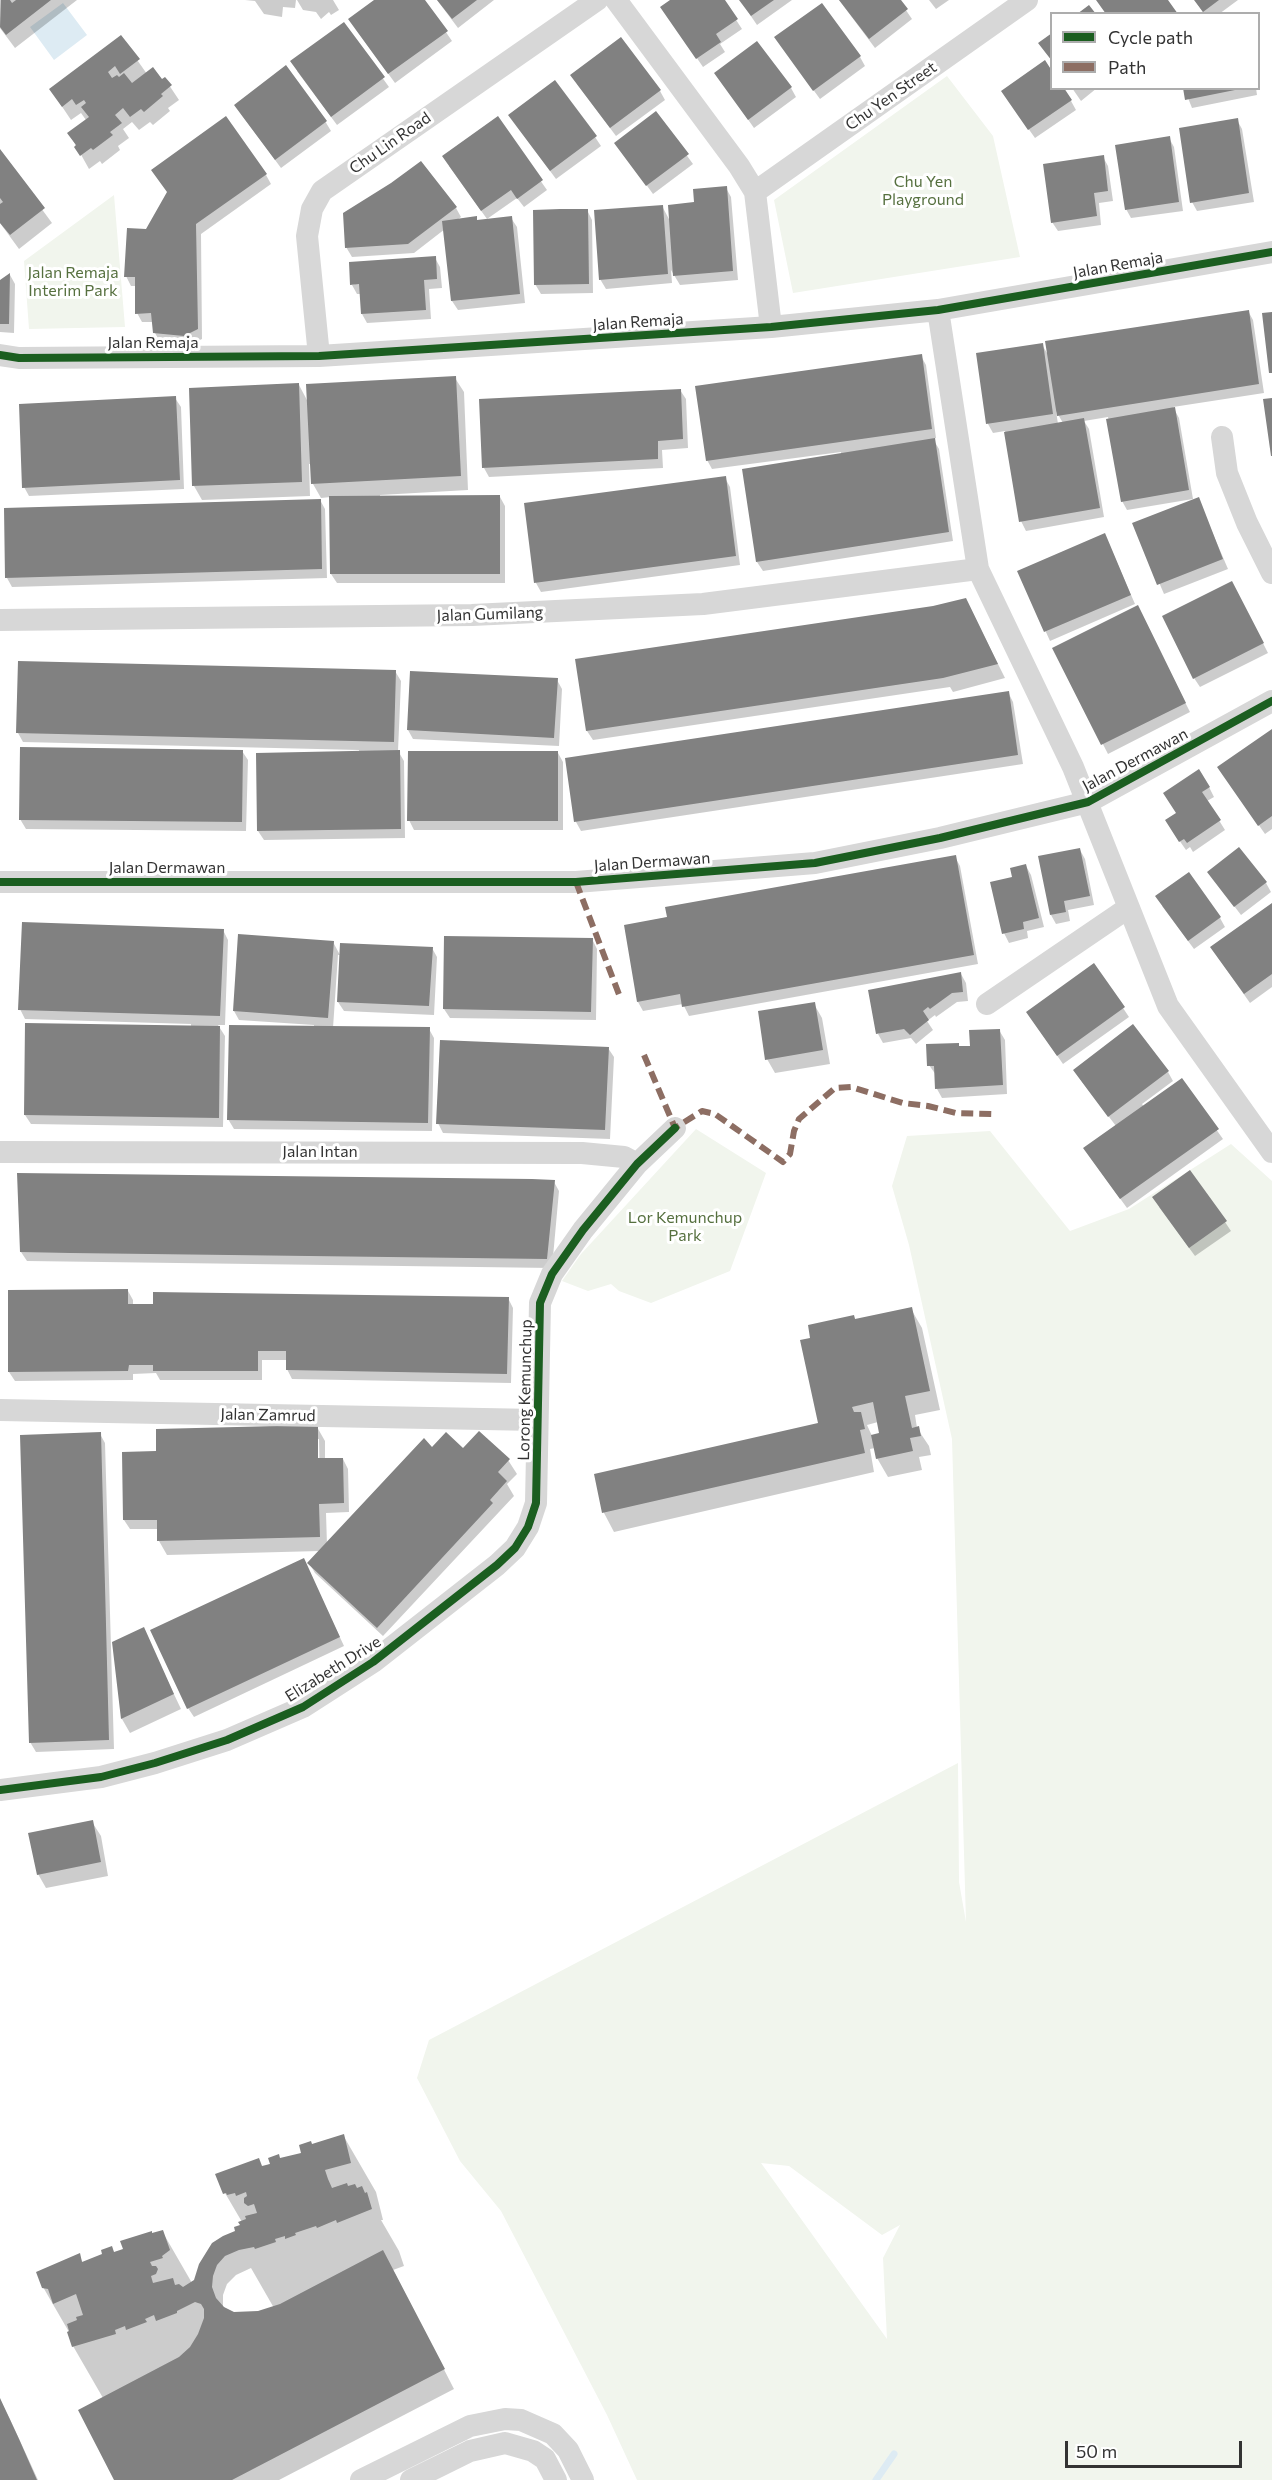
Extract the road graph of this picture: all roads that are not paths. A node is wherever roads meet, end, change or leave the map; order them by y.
1 (597, 0) edge
2 (616, 0) edge
3 (1027, 0) edge
4 (754, 192) junction
5 (1272, 252) edge
6 (938, 310) junction
7 (771, 327) junction
8 (0, 355) edge
9 (319, 356) junction
10 (1222, 437) dead end
11 (978, 569) junction
12 (1272, 573) edge
13 (0, 620) edge
14 (1272, 701) edge
15 (1088, 802) junction
16 (0, 882) edge
17 (1128, 908) junction
18 (987, 1004) dead end
19 (675, 1128) dead end
20 (0, 1152) edge
21 (1272, 1152) edge
22 (637, 1164) junction
23 (0, 1410) edge
24 (537, 1420) junction
25 (536, 1484) joint
26 (0, 1790) edge
27 (361, 2480) edge
28 (411, 2480) edge
29 (556, 2480) edge
30 (584, 2480) edge

1 - 9 street, Chu Lin Road
2 - 4 street
3 - 4 street, Chu Yen Street
4 - 7 street
5 - 6 street, Jalan Remaja
6 - 7 street, Jalan Remaja
6 - 11 street, Jalan Dermawan
7 - 9 street, Jalan Remaja
8 - 9 street, Jalan Remaja
10 - 12 street
11 - 13 street, Jalan Gumilang
11 - 15 street, Jalan Dermawan
14 - 15 street, Jalan Dermawan
15 - 16 street, Jalan Dermawan
15 - 17 street, Jalan Dermawan
17 - 18 street
17 - 21 street, Jalan Dermawan
19 - 22 street, Lorong Kemunchup
20 - 22 street, Jalan Intan
22 - 24 street, Lorong Kemunchup
23 - 24 street, Jalan Zamrud
24 - 25 street, Lorong Kemunchup
25 - 26 street, Elizabeth Drive
27 - 30 street
28 - 29 street

